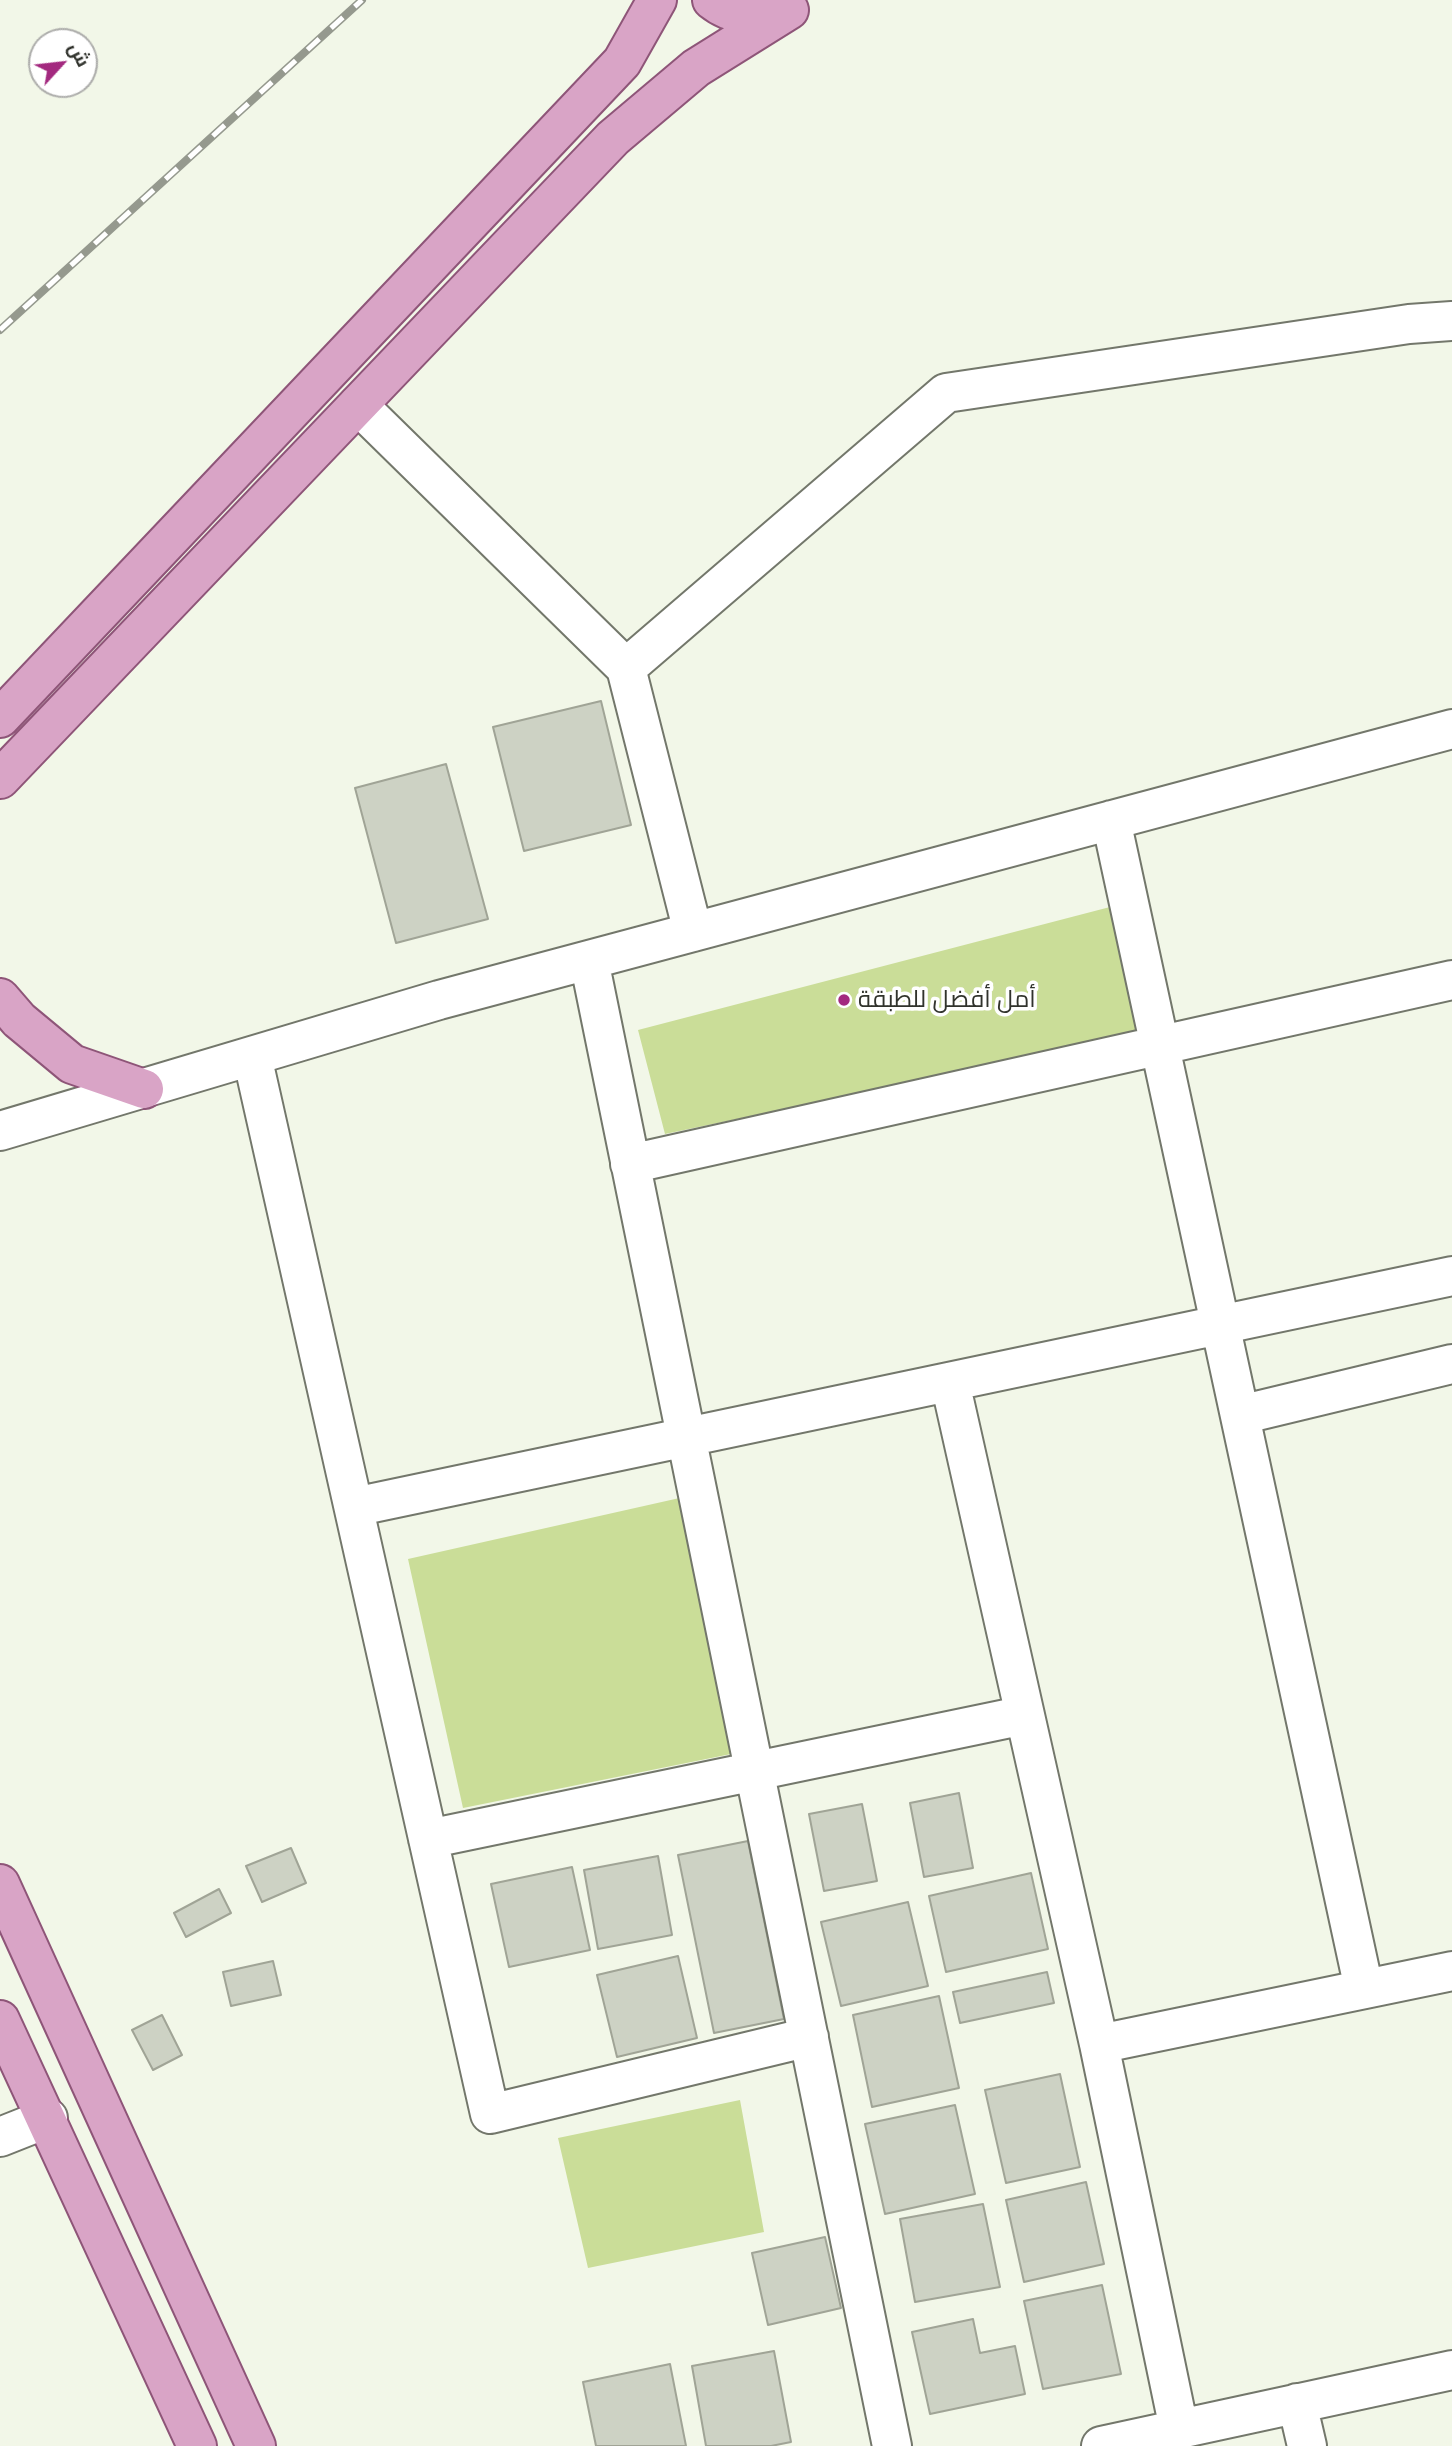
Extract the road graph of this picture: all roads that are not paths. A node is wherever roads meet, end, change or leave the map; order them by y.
1 (657, 0) edge
2 (712, 0) edge
3 (798, 5) edge
4 (1452, 321) edge
5 (358, 405) junction
6 (626, 668) junction
7 (0, 718) edge
8 (1452, 729) edge
9 (0, 779) edge
10 (1111, 820) junction
11 (693, 932) junction
12 (589, 960) junction
13 (1452, 980) edge
14 (0, 998) edge
15 (1160, 1044) junction
16 (252, 1056) junction
17 (144, 1088) junction
18 (0, 1131) edge
19 (630, 1164) junction
20 (1452, 1276) edge
21 (1221, 1324) junction
22 (1452, 1364) edge
23 (950, 1382) junction
24 (1240, 1415) junction
25 (687, 1439) junction
26 (354, 1507) junction
27 (1025, 1715) junction
28 (755, 1774) junction
29 (428, 1839) junction
30 (0, 1884) edge
31 (1452, 1971) edge
32 (1364, 1989) junction
33 (0, 2020) edge
34 (809, 2036) junction
35 (1099, 2044) junction
36 (48, 2118) junction
37 (0, 2137) edge
38 (1452, 2370) edge
39 (1297, 2403) junction
40 (1179, 2429) junction
41 (197, 2446) edge
42 (256, 2446) edge
43 (892, 2446) edge
44 (1101, 2446) edge
45 (1307, 2446) edge

1 - 7 main road
2 - 3 main road
3 - 5 main road
4 - 6 street
5 - 6 street
5 - 9 main road
6 - 11 street
8 - 10 street
10 - 11 street
10 - 15 street
11 - 12 street
12 - 16 street
12 - 19 street
13 - 15 street
14 - 17 main road
15 - 19 street
15 - 21 street
16 - 17 street
16 - 26 street
17 - 18 street
19 - 25 street
20 - 21 street
21 - 23 street
21 - 24 street
22 - 24 street
23 - 25 street
23 - 27 street
24 - 32 street
25 - 26 street
25 - 28 street
26 - 29 street
27 - 28 street
27 - 35 street
28 - 29 street
28 - 34 street
29 - 34 street
30 - 42 main road
31 - 32 street
32 - 35 street
33 - 36 main road
34 - 43 street
35 - 40 street
36 - 37 street
36 - 41 main road
38 - 39 street
39 - 40 street
39 - 45 street
40 - 44 street

